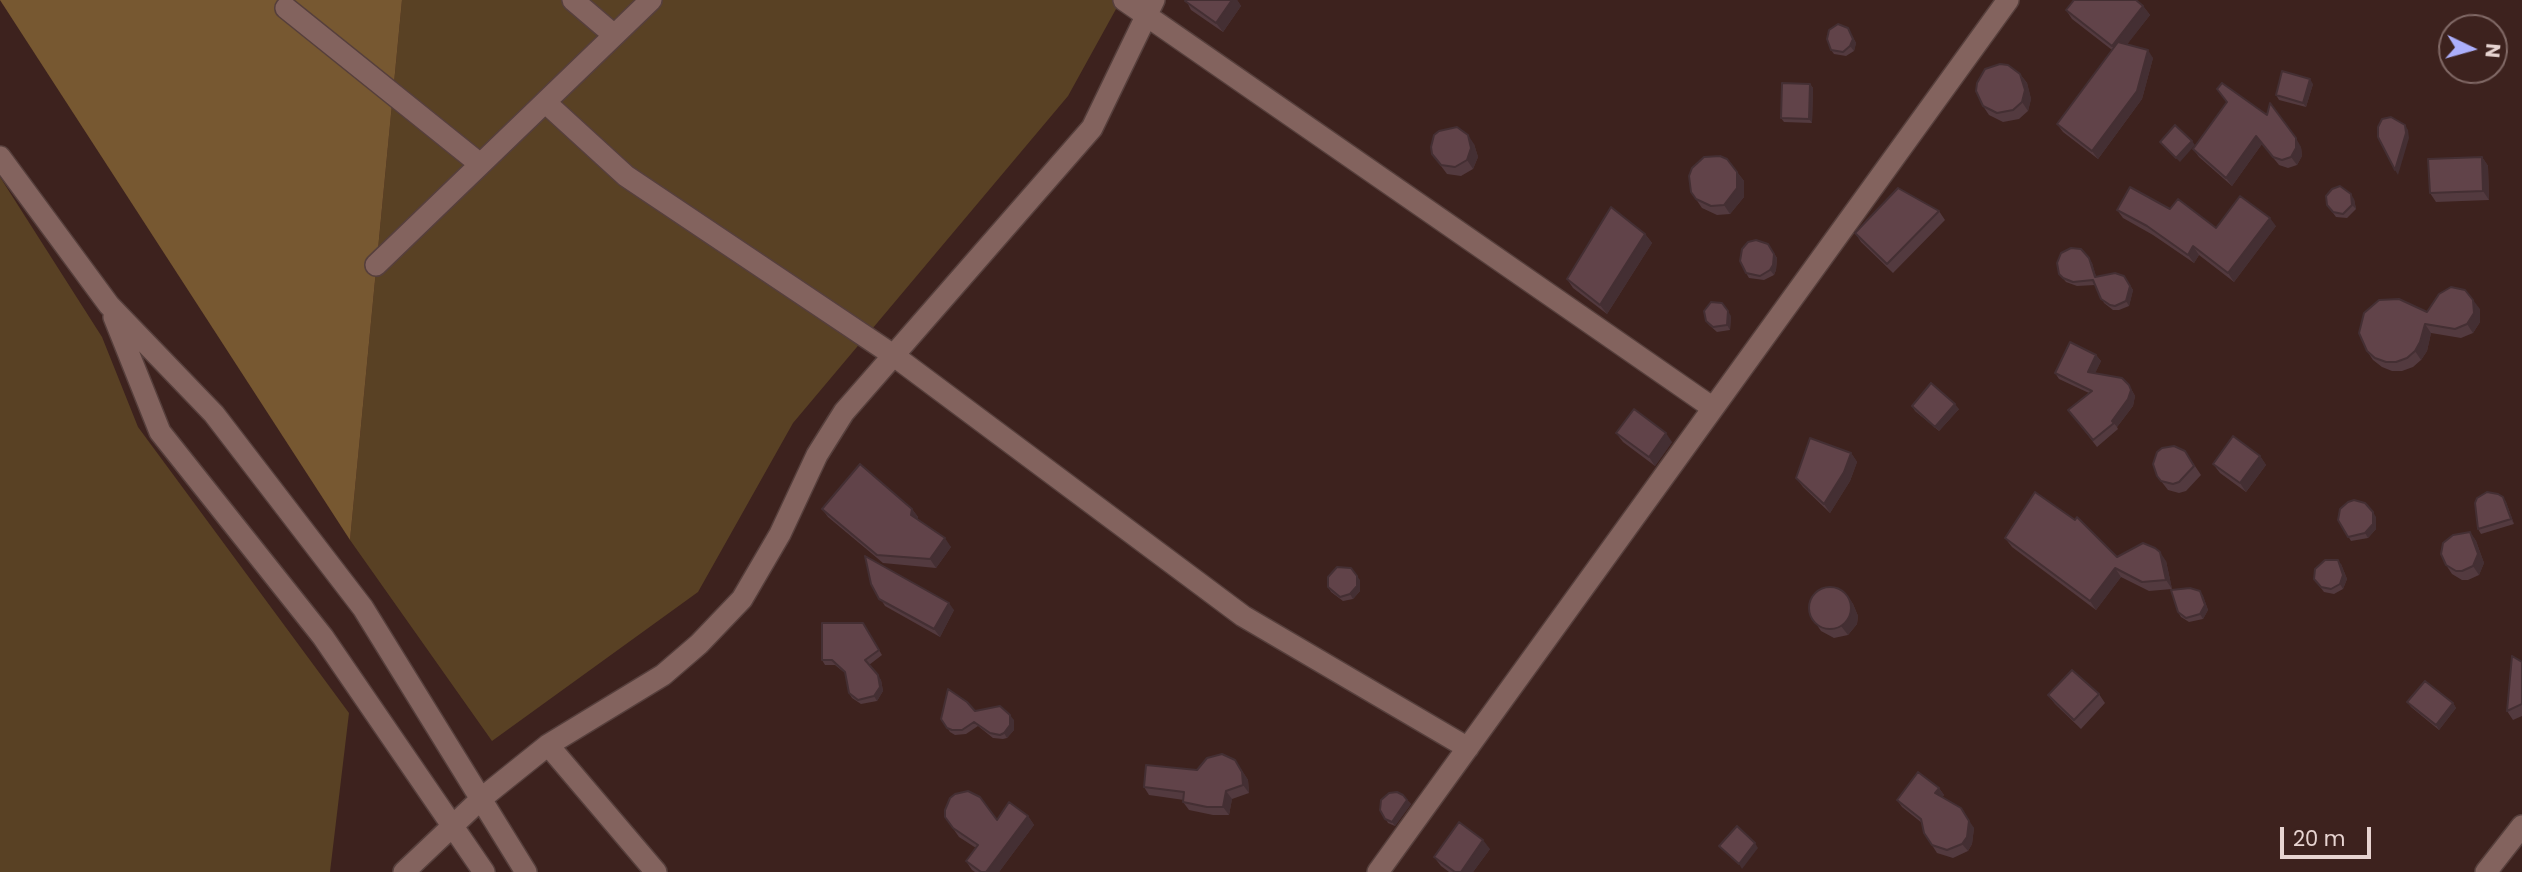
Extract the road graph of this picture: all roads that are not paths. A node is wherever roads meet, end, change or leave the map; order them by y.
1 (573, 0) edge
2 (651, 0) edge
3 (1124, 0) edge
4 (2008, 0) edge
5 (286, 8) dead end
6 (1150, 8) edge
7 (614, 35) junction
8 (545, 102) junction
9 (0, 157) edge
10 (480, 164) junction
11 (376, 265) dead end
12 (109, 305) junction
13 (893, 355) junction
14 (1713, 408) junction
15 (548, 745) junction
16 (1468, 748) junction
17 (482, 798) junction
18 (452, 826) junction
19 (2522, 826) edge
20 (404, 872) edge
21 (484, 872) edge
22 (526, 872) edge
23 (656, 872) edge
24 (1378, 872) edge
25 (2486, 872) edge

1 - 7 street
2 - 7 street
3 - 6 street
4 - 14 street
5 - 10 street
6 - 13 street
6 - 14 street
7 - 8 street
8 - 10 street
8 - 13 street
9 - 12 street
10 - 11 street
12 - 17 street
12 - 18 street
13 - 15 street
13 - 16 street
14 - 16 street
15 - 17 street
15 - 23 street
16 - 24 street
17 - 18 street
17 - 22 street
18 - 20 street
18 - 21 street
19 - 25 street

